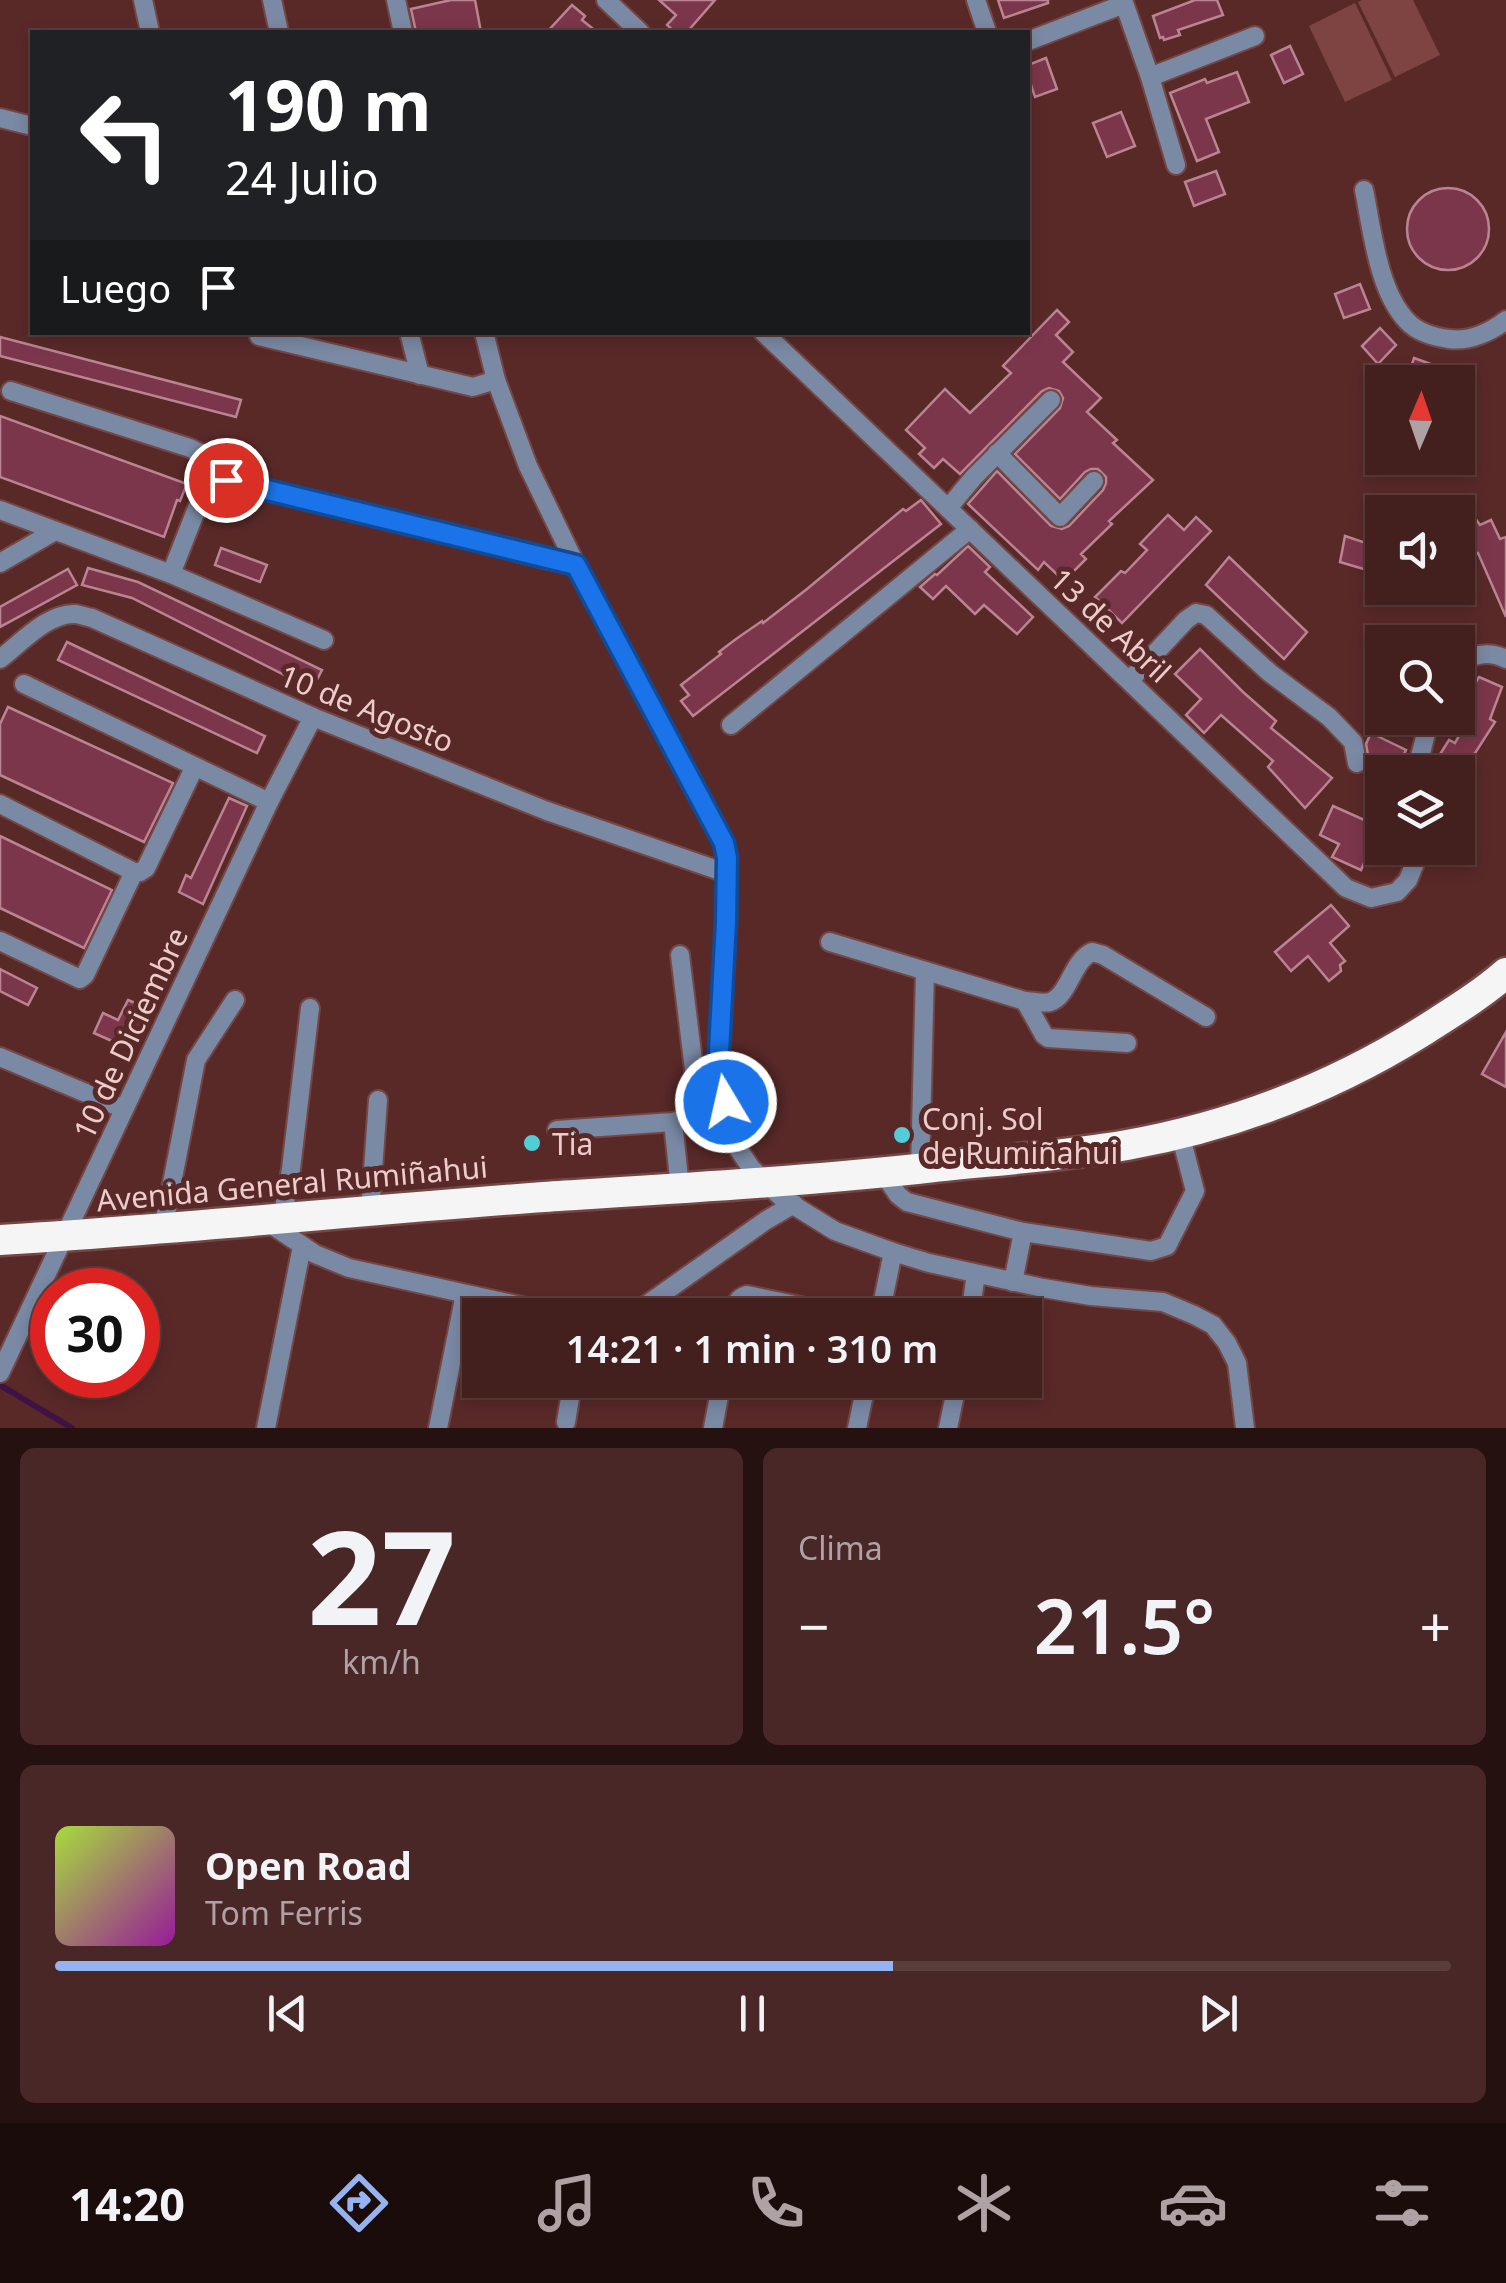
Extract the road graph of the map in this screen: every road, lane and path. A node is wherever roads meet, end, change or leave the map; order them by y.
1 (144, 0) edge
2 (272, 0) edge
3 (396, 0) edge
4 (606, 0) edge
5 (976, 0) edge
6 (1124, 2) edge
7 (150, 30) edge
8 (279, 30) edge
9 (403, 30) edge
10 (638, 30) edge
11 (986, 30) edge
12 (1255, 36) dead end
13 (1030, 40) edge
14 (1150, 77) junction
15 (0, 118) edge
16 (30, 126) edge
17 (1176, 165) dead end
18 (1364, 190) dead end
19 (1506, 320) edge
20 (410, 335) edge
21 (485, 335) edge
22 (766, 335) edge
23 (259, 336) dead end
24 (293, 339) edge
25 (420, 374) junction
26 (496, 380) junction
27 (11, 390) dead end
28 (1050, 400) dead end
29 (997, 453) junction
30 (226, 480) junction
31 (1094, 481) dead end
32 (948, 508) junction
33 (0, 510) edge
34 (970, 529) junction
35 (55, 532) junction
36 (0, 563) edge
37 (576, 565) junction
38 (171, 574) junction
39 (324, 640) dead end
40 (1475, 655) edge
41 (1506, 659) edge
42 (0, 660) edge
43 (1130, 680) junction
44 (24, 684) dead end
45 (313, 718) junction
46 (731, 725) dead end
47 (1357, 763) dead end
48 (194, 768) junction
49 (269, 802) junction
50 (0, 804) edge
51 (1413, 865) edge
52 (134, 872) junction
53 (726, 874) junction
54 (0, 941) edge
55 (830, 942) dead end
56 (680, 955) dead end
57 (925, 971) junction
58 (1506, 973) edge
59 (234, 1000) dead end
60 (1024, 1001) junction
61 (310, 1008) dead end
62 (1206, 1018) dead end
63 (1127, 1043) dead end
64 (0, 1056) edge
65 (378, 1100) dead end
66 (124, 1110) junction
67 (674, 1122) junction
68 (557, 1130) dead end
69 (1180, 1132) junction
70 (920, 1168) junction
71 (883, 1173) junction
72 (766, 1182) junction
73 (680, 1188) junction
74 (794, 1204) junction
75 (370, 1212) junction
76 (274, 1220) junction
77 (162, 1229) junction
78 (1024, 1232) junction
79 (65, 1236) junction
80 (0, 1240) edge
81 (302, 1246) junction
82 (893, 1252) junction
83 (976, 1274) junction
84 (1013, 1282) junction
85 (465, 1294) junction
86 (483, 1298) edge
87 (656, 1298) edge
88 (884, 1298) edge
89 (972, 1298) edge
90 (1, 1370) edge
91 (570, 1398) edge
92 (718, 1398) edge
93 (863, 1398) edge
94 (954, 1398) edge
95 (566, 1422) dead end
96 (266, 1428) edge
97 (438, 1428) edge
98 (712, 1428) edge
99 (857, 1428) edge
100 (948, 1428) edge
101 (1245, 1428) edge

1 - 7 street
2 - 8 street
3 - 9 street
4 - 10 street
5 - 11 street
6 - 13 street
6 - 14 street
12 - 14 street
14 - 17 street
15 - 16 street
18 - 19 street
20 - 25 street
21 - 26 street
22 - 32 street, 13 de Abril
23 - 24 street
24 - 25 street
25 - 26 street
26 - 37 street
27 - 30 street
28 - 29 street
29 - 31 street
29 - 32 street
30 - 37 street
30 - 38 street
32 - 34 street, 13 de Abril
33 - 35 street
34 - 43 street, 13 de Abril
34 - 46 street
35 - 36 street
35 - 38 street
37 - 53 street
38 - 39 street
40 - 41 street
42 - 45 street, 10 de Agosto
43 - 47 street
43 - 51 street, 13 de Abril
44 - 48 street
45 - 49 street, 10 de Diciembre
45 - 53 street, 10 de Agosto
48 - 49 street
48 - 52 street
49 - 66 street, 10 de Diciembre
50 - 52 street
52 - 54 street
53 - 72 street
55 - 57 street
56 - 67 street
57 - 60 street
57 - 70 street
58 - 69 highway, Avenida General Rumiñahui
59 - 77 street
60 - 62 street
60 - 63 street
61 - 76 street
64 - 66 street
65 - 75 street
66 - 79 street, 10 de Diciembre
67 - 68 street
67 - 73 street
69 - 70 highway, Avenida General Rumiñahui
69 - 78 street
70 - 71 highway, Avenida General Rumiñahui
71 - 72 highway, Avenida General Rumiñahui
71 - 78 street
72 - 73 highway, Avenida General Rumiñahui
72 - 74 street
73 - 75 highway, Avenida General Rumiñahui
74 - 82 street
74 - 87 street
75 - 76 highway, Avenida General Rumiñahui
76 - 77 highway, Avenida General Rumiñahui
76 - 81 street
77 - 79 highway, Avenida General Rumiñahui
78 - 84 street
79 - 80 highway, Avenida General Rumiñahui
79 - 90 street, 10 de Diciembre
81 - 85 street
81 - 96 street
82 - 83 street
82 - 88 street
83 - 84 street
83 - 89 street
84 - 101 street
85 - 86 street
85 - 97 street
91 - 95 street
92 - 98 street
93 - 99 street
94 - 100 street

